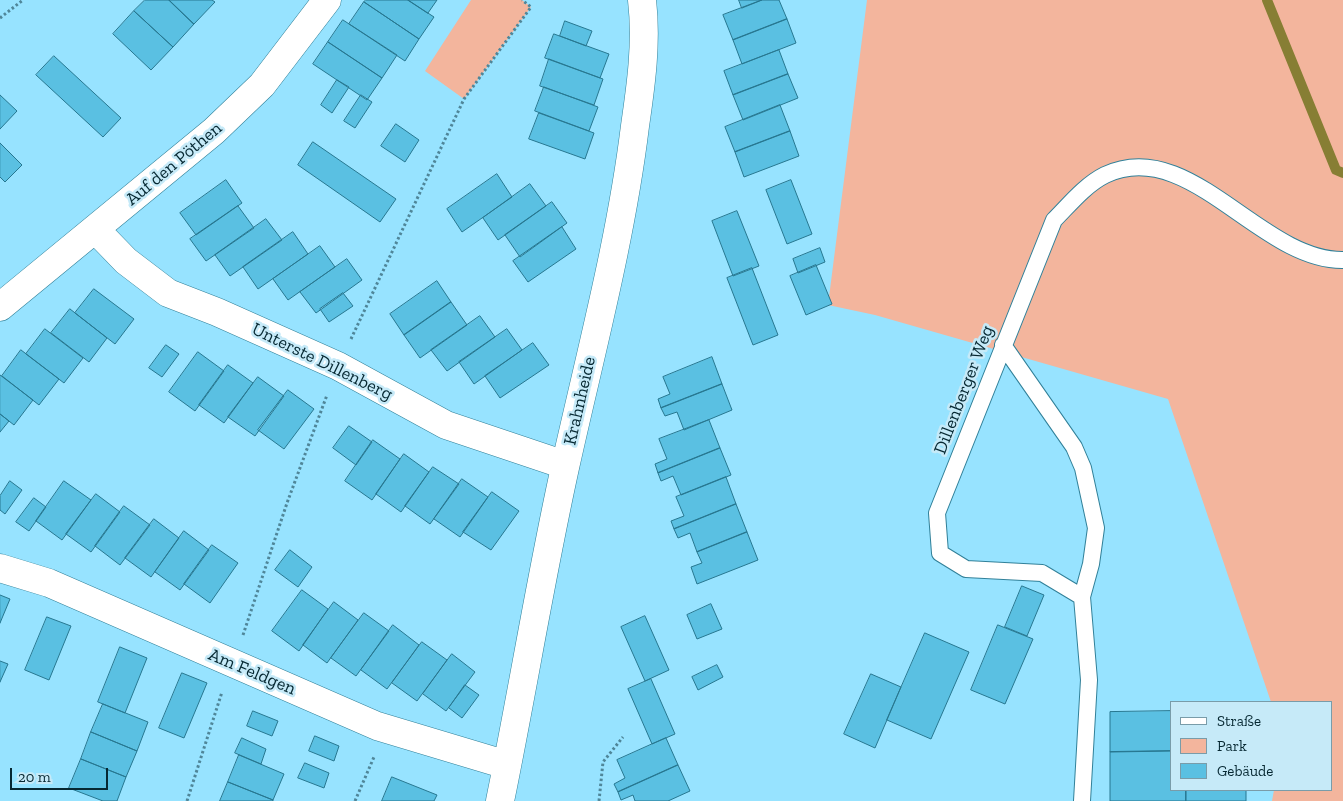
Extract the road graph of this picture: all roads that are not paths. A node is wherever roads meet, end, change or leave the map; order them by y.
1 (327, 0) edge
2 (642, 0) edge
3 (96, 230) junction
4 (1343, 260) edge
5 (0, 307) edge
6 (1003, 345) junction
7 (566, 465) junction
8 (0, 568) edge
9 (1082, 596) junction
10 (507, 765) junction
11 (500, 801) edge
12 (1082, 801) edge

1 - 3 street, Auf den Pöthen
2 - 7 street, Krahnheide
3 - 5 street, Auf den Pöthen
3 - 7 street, Unterste Dillenberg
4 - 6 lane, Dillenberger Weg
6 - 9 lane
6 - 9 lane, Dillenberger Weg
7 - 10 street, Krahnheide
8 - 10 street, Am Feldgen
9 - 12 lane
10 - 11 street, Krahnheide

